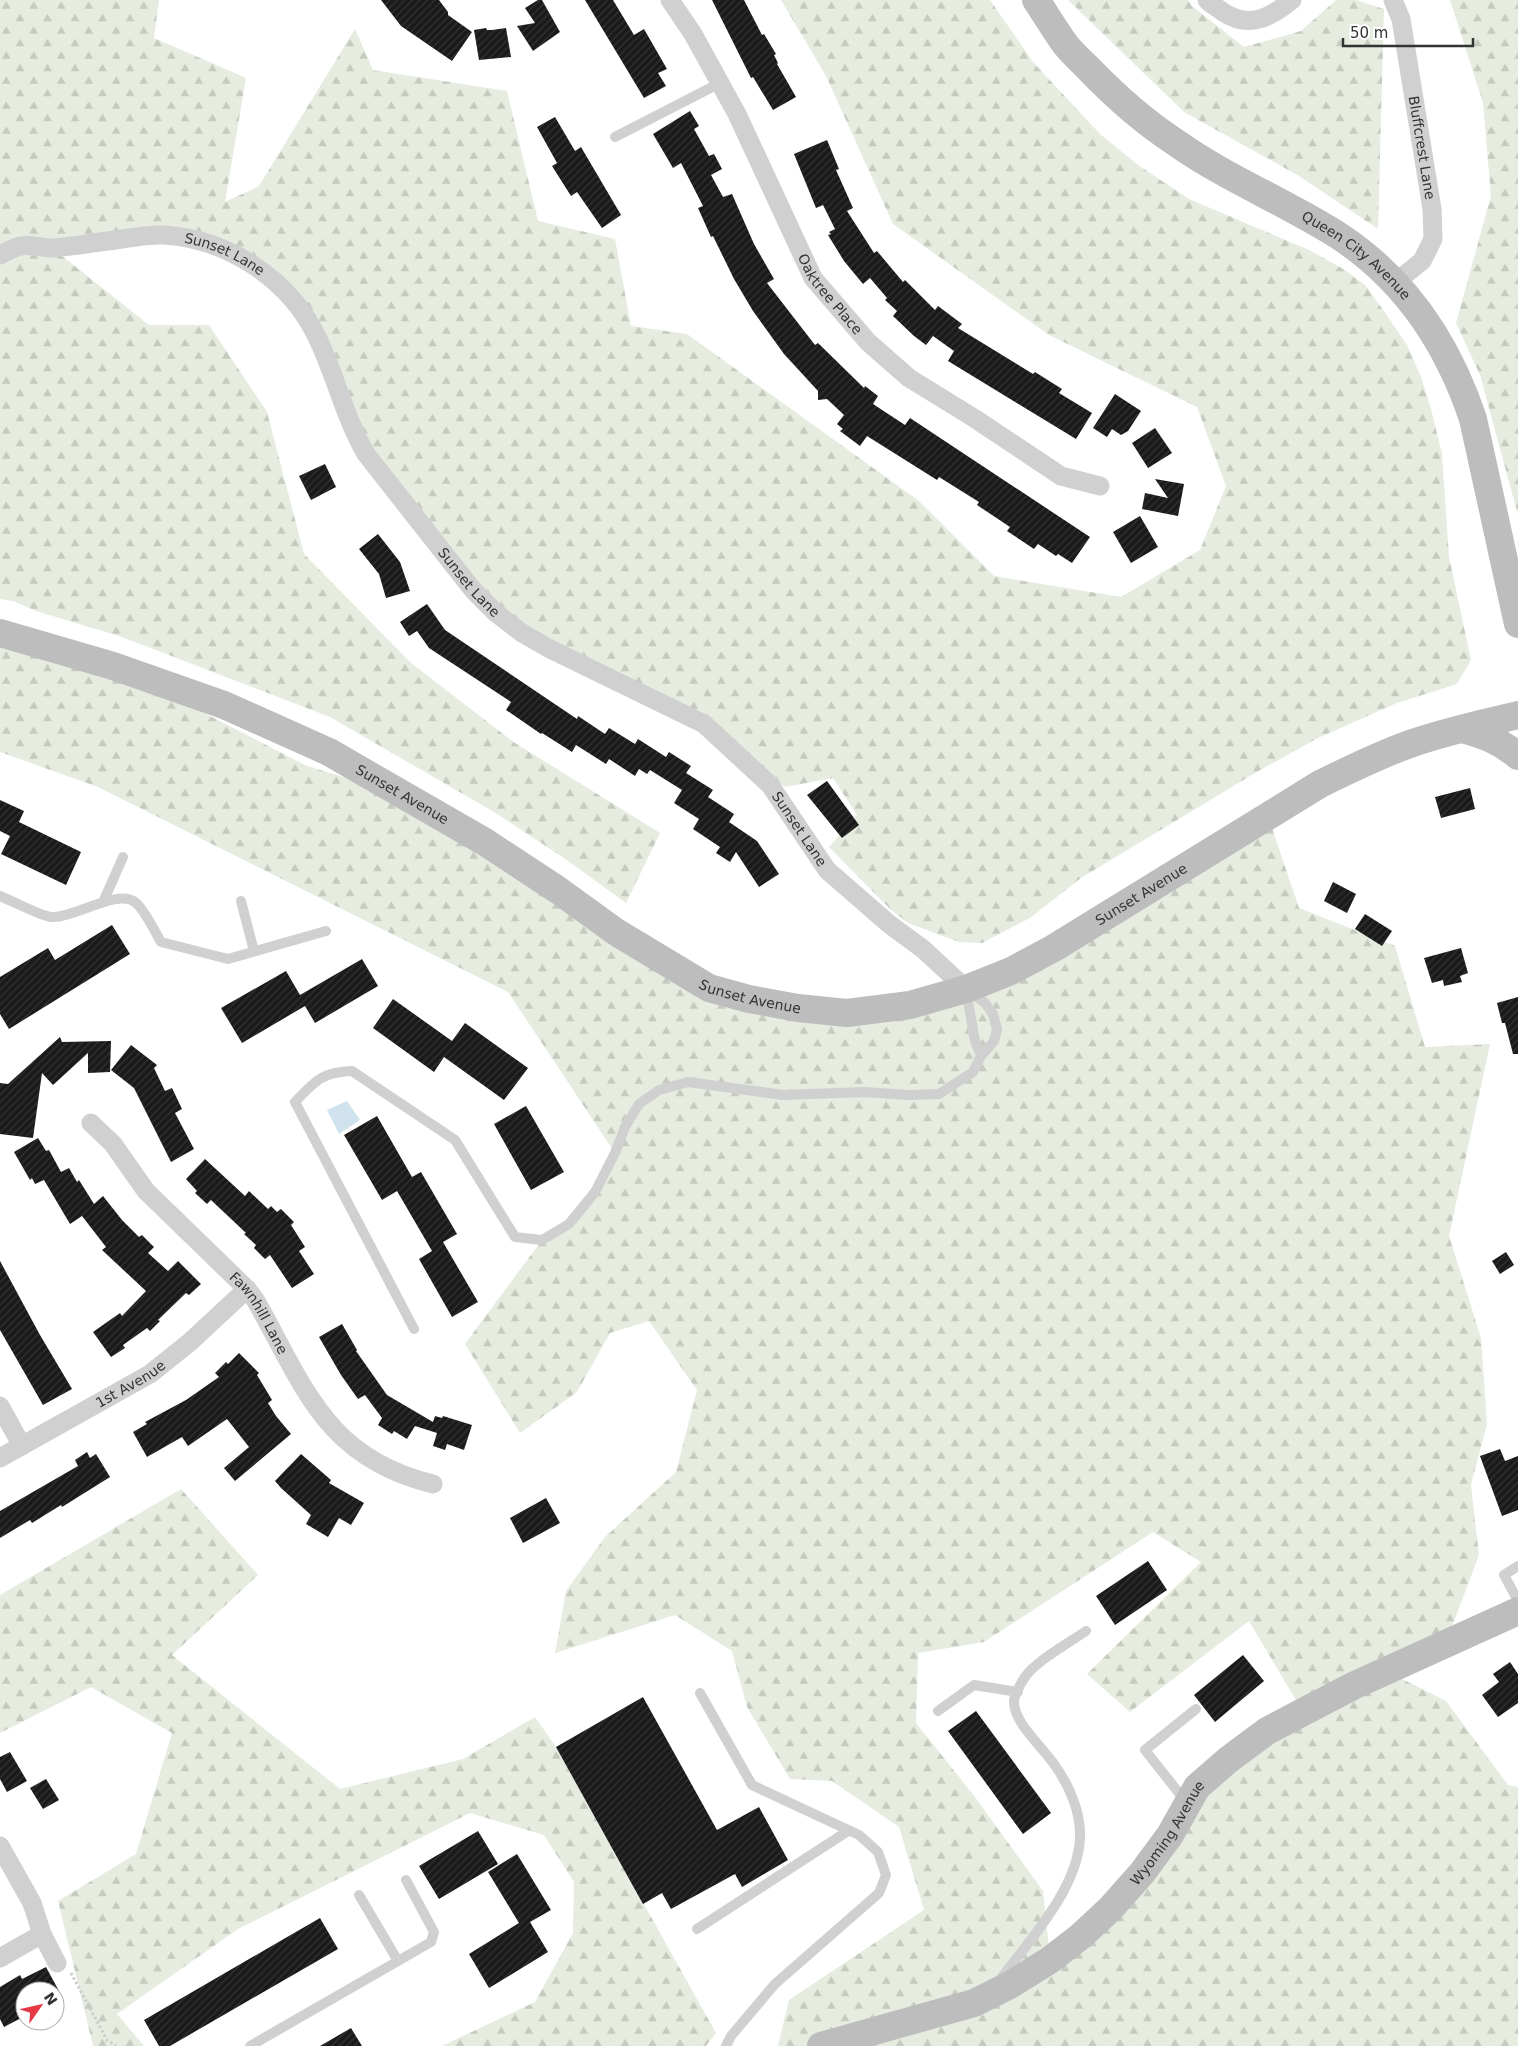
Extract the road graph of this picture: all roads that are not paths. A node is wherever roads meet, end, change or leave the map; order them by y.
1 (670, 0) edge
2 (1036, 0) edge
3 (1208, 0) edge
4 (1292, 0) edge
5 (1393, 0) edge
6 (720, 83) junction
7 (615, 137) dead end
8 (0, 255) edge
9 (1395, 283) junction
10 (1100, 486) dead end
11 (1518, 624) edge
12 (0, 633) edge
13 (1518, 715) edge
14 (1460, 728) junction
15 (1518, 756) edge
16 (122, 857) dead end
17 (0, 896) edge
18 (104, 900) junction
19 (241, 901) dead end
20 (326, 931) dead end
21 (254, 951) junction
22 (966, 989) junction
23 (981, 1056) junction
24 (91, 1123) dead end
25 (247, 1289) junction
26 (414, 1329) dead end
27 (0, 1406) edge
28 (22, 1446) junction
29 (0, 1458) edge
30 (433, 1484) dead end
31 (1518, 1566) edge
32 (1518, 1601) edge
33 (1518, 1611) edge
34 (1086, 1631) dead end
35 (1018, 1692) junction
36 (700, 1693) dead end
37 (1196, 1709) dead end
38 (938, 1712) dead end
39 (1187, 1803) junction
40 (848, 1831) junction
41 (0, 1846) edge
42 (406, 1880) dead end
43 (359, 1895) dead end
44 (696, 1929) dead end
45 (42, 1934) junction
46 (0, 1958) edge
47 (398, 1961) junction
48 (57, 1963) road end
49 (988, 1996) junction
50 (250, 2046) edge
51 (726, 2046) edge
52 (821, 2046) edge

1 - 6 street, Oaktree Place
2 - 9 street, Queen City Avenue
3 - 4 street
5 - 9 street, Bluffcrest Lane
6 - 7 lane
6 - 10 street, Oaktree Place
8 - 22 street, Sunset Lane
9 - 11 street, Queen City Avenue
12 - 22 street, Sunset Avenue
13 - 14 street, Sunset Avenue
14 - 15 street
14 - 22 street, Sunset Avenue
16 - 18 lane
17 - 18 lane
18 - 21 lane
19 - 21 lane
20 - 21 lane
22 - 23 lane
22 - 23 lane
23 - 26 lane
24 - 25 street, Fawnhill Lane
25 - 28 street, 1st Avenue
25 - 30 street, Fawnhill Lane
27 - 28 street
28 - 29 street, 1st Avenue
31 - 32 lane
33 - 39 street, Wyoming Avenue
34 - 35 lane
35 - 38 lane
35 - 49 lane
36 - 40 lane
37 - 39 lane
39 - 49 street, Wyoming Avenue
40 - 44 lane
40 - 51 lane
41 - 45 street
42 - 47 lane
43 - 47 lane
45 - 46 street
45 - 48 street
47 - 50 lane
49 - 52 street, Wyoming Avenue

